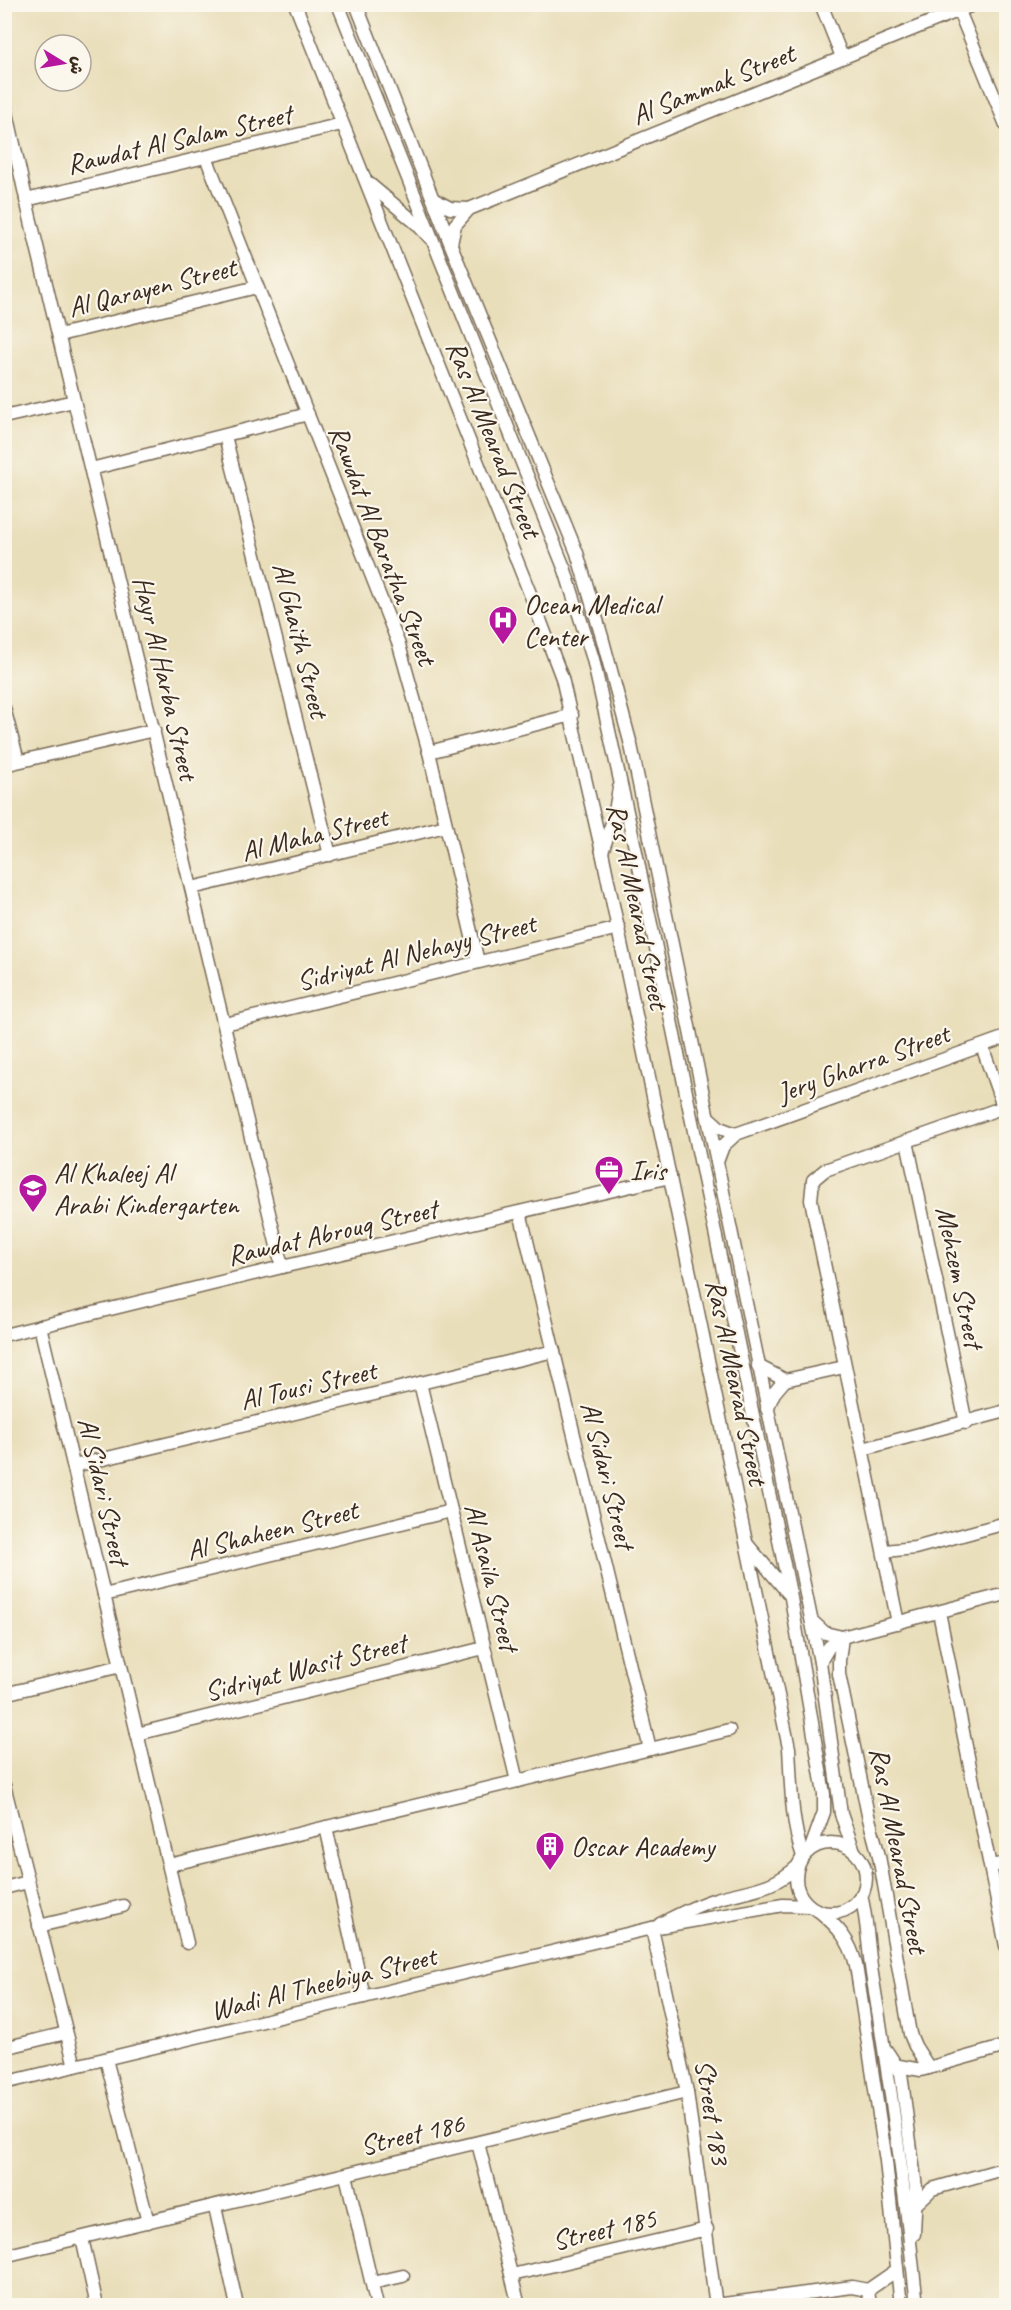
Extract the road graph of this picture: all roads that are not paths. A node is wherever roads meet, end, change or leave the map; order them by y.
1 (295, 4) edge
2 (338, 4) edge
3 (356, 4) edge
4 (821, 4) edge
5 (975, 4) edge
6 (959, 11) junction
7 (842, 57) junction
8 (4, 99) edge
9 (342, 124) junction
10 (1006, 125) edge
11 (206, 157) junction
12 (364, 179) junction
13 (433, 199) junction
14 (26, 200) junction
15 (470, 209) junction
16 (436, 245) junction
17 (451, 245) junction
18 (257, 287) junction
19 (59, 335) junction
20 (74, 400) junction
21 (308, 414) junction
22 (4, 417) edge
23 (225, 436) junction
24 (91, 469) junction
25 (4, 708) edge
26 (572, 715) junction
27 (154, 730) junction
28 (429, 752) junction
29 (18, 761) junction
30 (4, 765) edge
31 (620, 778) junction
32 (446, 826) junction
33 (602, 852) junction
34 (330, 855) junction
35 (192, 888) junction
36 (619, 928) junction
37 (478, 962) junction
38 (225, 1024) junction
39 (1006, 1037) edge
40 (982, 1046) junction
41 (1005, 1111) edge
42 (708, 1117) junction
43 (736, 1134) junction
44 (907, 1141) junction
45 (717, 1162) junction
46 (670, 1177) junction
47 (520, 1212) junction
48 (282, 1267) junction
49 (40, 1326) junction
50 (4, 1335) edge
51 (554, 1351) junction
52 (758, 1366) junction
53 (844, 1367) junction
54 (785, 1380) junction
55 (420, 1383) junction
56 (767, 1408) junction
57 (1006, 1412) edge
58 (966, 1423) junction
59 (863, 1449) junction
60 (74, 1466) junction
61 (451, 1511) junction
62 (1006, 1523) edge
63 (746, 1543) junction
64 (885, 1551) junction
65 (1006, 1594) edge
66 (104, 1595) junction
67 (791, 1598) junction
68 (939, 1612) junction
69 (812, 1621) junction
70 (898, 1623) junction
71 (842, 1637) junction
72 (484, 1648) junction
73 (820, 1662) junction
74 (121, 1666) junction
75 (4, 1694) edge
76 (729, 1730) dead end
77 (138, 1734) junction
78 (650, 1749) junction
79 (517, 1781) junction
80 (4, 1785) edge
81 (326, 1827) junction
82 (854, 1851) junction
83 (804, 1856) junction
84 (1006, 1863) edge
85 (169, 1865) junction
86 (991, 1866) junction
87 (28, 1882) junction
88 (4, 1888) edge
89 (861, 1894) junction
90 (123, 1906) dead end
91 (814, 1908) junction
92 (39, 1926) junction
93 (652, 1928) junction
94 (187, 1943) dead end
95 (1006, 1946) edge
96 (364, 1997) junction
97 (66, 2033) junction
98 (884, 2046) junction
99 (1006, 2046) edge
100 (4, 2048) edge
101 (106, 2059) junction
102 (75, 2066) junction
103 (898, 2066) junction
104 (925, 2069) junction
105 (4, 2083) edge
106 (687, 2092) junction
107 (904, 2094) junction
108 (478, 2144) junction
109 (1006, 2168) edge
110 (915, 2171) junction
111 (346, 2175) junction
112 (939, 2186) junction
113 (916, 2204) junction
114 (214, 2207) junction
115 (148, 2222) junction
116 (707, 2229) junction
117 (82, 2238) junction
118 (4, 2256) edge
119 (913, 2262) junction
120 (897, 2270) junction
121 (512, 2275) junction
122 (403, 2276) dead end
123 (372, 2283) junction
124 (868, 2290) junction
125 (716, 2305) edge
126 (98, 2306) edge
127 (237, 2306) edge
128 (377, 2306) edge
129 (519, 2306) edge
130 (870, 2306) edge
131 (901, 2306) edge
132 (917, 2306) edge

1 - 9 street, Ras Al Mearad Street
2 - 16 street, Ras Al Mearad Street
3 - 13 street, Ras Al Mearad Street
4 - 7 street
5 - 6 street, Al Sammak Street
6 - 7 street, Al Sammak Street
6 - 10 street
7 - 15 street, Al Sammak Street
8 - 14 street, Hayr Al Harba Street
9 - 11 street, Rawdat Al Salam Street
9 - 12 street, Ras Al Mearad Street
11 - 14 street, Rawdat Al Salam Street
11 - 18 street, Rawdat Al Baratha Street
12 - 16 street
12 - 26 street, Ras Al Mearad Street
13 - 15 street
13 - 17 street, Ras Al Mearad Street
14 - 19 street, Hayr Al Harba Street
15 - 17 street
16 - 31 street, Ras Al Mearad Street
17 - 42 street, Ras Al Mearad Street
18 - 19 street, Al Qarayen Street
18 - 21 street, Rawdat Al Baratha Street
19 - 20 street, Hayr Al Harba Street
20 - 22 street
20 - 24 street, Hayr Al Harba Street
21 - 23 street
21 - 28 street, Rawdat Al Baratha Street
23 - 24 street
23 - 34 street, Al Ghaith Street
24 - 27 street, Hayr Al Harba Street
25 - 29 street
26 - 28 street
26 - 33 street, Ras Al Mearad Street
27 - 29 street
27 - 35 street, Hayr Al Harba Street
28 - 32 street, Rawdat Al Baratha Street
29 - 30 street
31 - 33 street
31 - 67 street, Ras Al Mearad Street
32 - 34 street, Al Maha Street
32 - 37 street, Rawdat Al Baratha Street
33 - 36 street, Ras Al Mearad Street
34 - 35 street, Al Maha Street
35 - 38 street, Hayr Al Harba Street
36 - 37 street, Sidriyat Al Nehayy Street
36 - 46 street, Ras Al Mearad Street
37 - 38 street, Sidriyat Al Nehayy Street
38 - 48 street, Hayr Al Harba Street
39 - 40 street, Jery Gharra Street
40 - 41 street
40 - 43 street, Jery Gharra Street
41 - 44 street
42 - 43 street
42 - 45 street, Ras Al Mearad Street
43 - 45 street
44 - 53 street
44 - 58 street, Mehzem Street
45 - 52 street, Ras Al Mearad Street
46 - 47 street, Rawdat Abrouq Street
46 - 63 street, Ras Al Mearad Street
47 - 48 street, Rawdat Abrouq Street
47 - 51 street, Al Sidari Street
48 - 49 street, Rawdat Abrouq Street
49 - 50 street, Rawdat Abrouq Street
49 - 60 street, Al Sidari Street
51 - 55 street, Al Tousi Street
51 - 78 street, Al Sidari Street
52 - 54 street
52 - 56 street, Ras Al Mearad Street
53 - 54 street
53 - 59 street
54 - 56 street
55 - 60 street, Al Tousi Street
55 - 61 street, Al Asaila Street
56 - 69 street, Ras Al Mearad Street
57 - 58 street
58 - 59 street
59 - 64 street
60 - 66 street, Al Sidari Street
61 - 66 street, Al Shaheen Street
61 - 72 street, Al Asaila Street
62 - 64 street
63 - 67 street
63 - 83 street, Ras Al Mearad Street
64 - 70 street
65 - 68 street
66 - 74 street, Al Sidari Street
67 - 83 street, Ras Al Mearad Street
68 - 70 street
68 - 86 street
69 - 71 street
69 - 73 street, Ras Al Mearad Street
70 - 71 street
71 - 73 street
71 - 104 street, Ras Al Mearad Street
72 - 77 street, Sidriyat Wasit Street
72 - 79 street, Al Asaila Street
73 - 82 street, Ras Al Mearad Street
74 - 75 street
74 - 77 street, Al Sidari Street
76 - 78 street
77 - 85 street, Al Sidari Street
78 - 79 street
79 - 81 street
80 - 87 street
81 - 85 street
81 - 96 street
82 - 83 street
82 - 89 street
83 - 91 street
83 - 93 street, Wadi Al Theebiya Street
84 - 86 street
85 - 94 street, Al Sidari Street
86 - 95 street
87 - 88 street
87 - 92 street
89 - 91 street
89 - 98 street, Ras Al Mearad Street
90 - 92 street
91 - 93 street, Wadi Al Theebiya Street
91 - 120 street
92 - 97 street
93 - 96 street, Wadi Al Theebiya Street
93 - 106 street, Street 183
96 - 101 street, Wadi Al Theebiya Street
97 - 100 street
97 - 102 street
98 - 103 street, Ras Al Mearad Street
98 - 119 street, Ras Al Mearad Street
99 - 104 street
101 - 102 street, Wadi Al Theebiya Street
101 - 115 street
102 - 105 street, Wadi Al Theebiya Street
103 - 104 street
103 - 107 street, Ras Al Mearad Street
104 - 107 street
106 - 108 street, Street 186
106 - 116 street, Street 183
107 - 110 street, Ras Al Mearad Street
108 - 111 street, Street 186
108 - 121 street
109 - 112 street
110 - 112 street
110 - 113 street, Ras Al Mearad Street
111 - 114 street, Street 186
111 - 123 street
112 - 113 street
113 - 119 street, Ras Al Mearad Street
114 - 115 street, Street 186
114 - 127 street
115 - 117 street, Street 186
116 - 121 street, Street 185
116 - 125 street, Street 183
117 - 118 street, Street 186
117 - 126 street
119 - 132 street, Ras Al Mearad Street
120 - 124 street
120 - 131 street
121 - 129 street
122 - 123 street
123 - 128 street
124 - 125 street, Street 183
124 - 130 street

